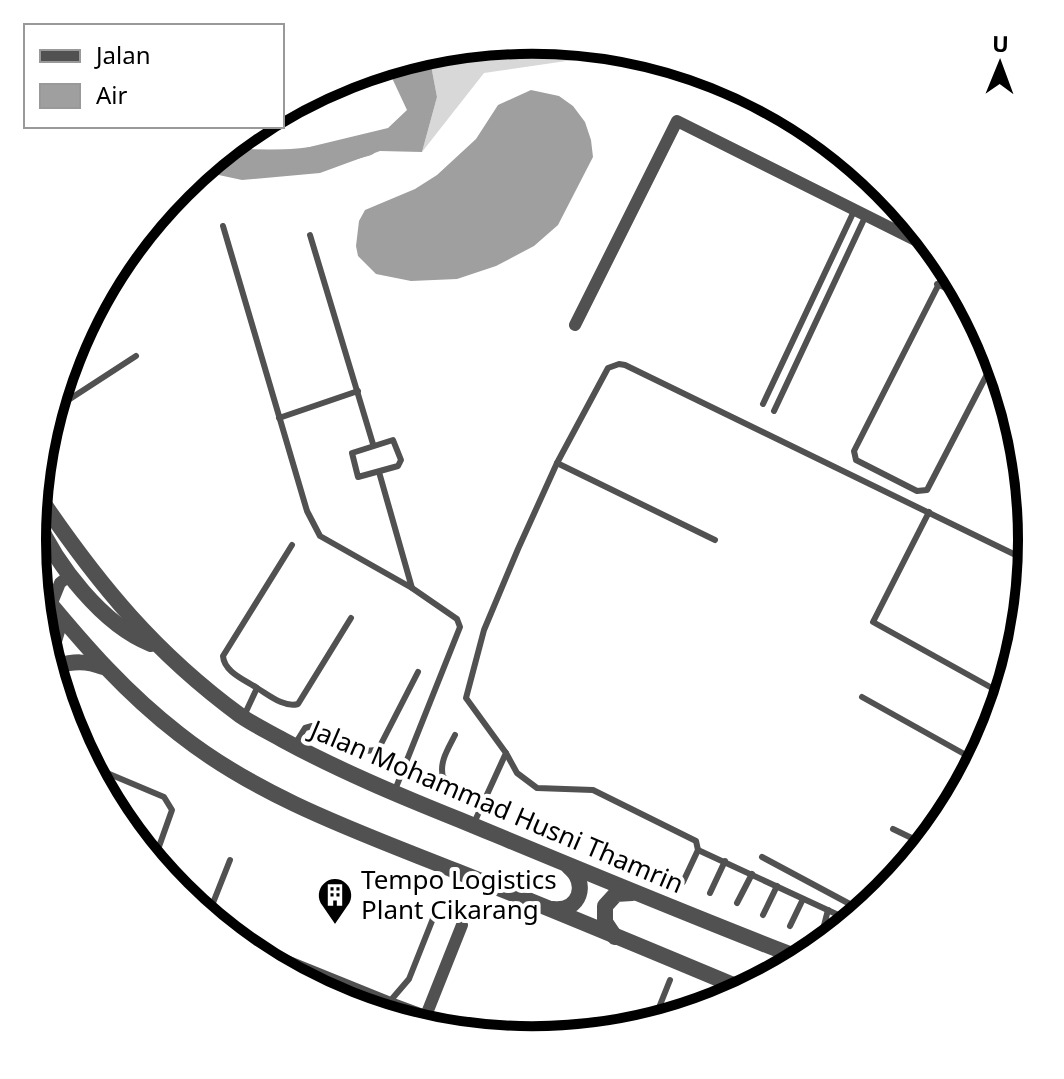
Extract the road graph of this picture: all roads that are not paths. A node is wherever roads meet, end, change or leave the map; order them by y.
1 (861, 212) junction
2 (902, 225) edge
3 (223, 226) dead end
4 (899, 231) junction
5 (310, 235) dead end
6 (914, 239) edge
7 (941, 278) edge
8 (937, 284) junction
9 (949, 289) edge
10 (575, 325) dead end
11 (136, 356) dead end
12 (988, 372) edge
13 (358, 391) junction
14 (67, 401) edge
15 (763, 404) dead end
16 (774, 411) dead end
17 (279, 418) junction
18 (373, 444) junction
19 (557, 463) junction
20 (379, 472) junction
21 (47, 508) edge
22 (929, 512) junction
23 (46, 535) edge
24 (715, 540) dead end
25 (292, 545) dead end
26 (1017, 556) edge
27 (70, 575) junction
28 (412, 588) junction
29 (51, 608) edge
30 (351, 618) dead end
31 (157, 646) junction
32 (63, 665) edge
33 (103, 667) junction
34 (418, 672) dead end
35 (257, 688) junction
36 (994, 689) edge
37 (862, 697) dead end
38 (243, 718) junction
39 (455, 735) dead end
40 (294, 746) junction
41 (506, 753) junction
42 (967, 756) edge
43 (106, 773) edge
44 (394, 793) junction
45 (483, 801) junction
46 (473, 826) junction
47 (893, 829) dead end
48 (914, 839) edge
49 (158, 849) edge
50 (698, 850) junction
51 (762, 857) dead end
52 (230, 860) dead end
53 (725, 861) junction
54 (568, 866) junction
55 (752, 874) junction
56 (683, 882) dead end
57 (777, 886) junction
58 (632, 893) junction
59 (710, 893) dead end
60 (803, 899) junction
61 (737, 903) dead end
62 (212, 905) edge
63 (852, 905) edge
64 (550, 909) junction
65 (828, 910) junction
66 (763, 915) dead end
67 (839, 915) edge
68 (434, 916) dead end
69 (462, 925) dead end
70 (790, 926) dead end
71 (823, 929) edge
72 (615, 937) junction
73 (787, 953) edge
74 (282, 956) edge
75 (670, 980) dead end
76 (729, 983) edge
77 (391, 1000) junction
78 (390, 1004) edge
79 (658, 1009) edge
80 (415, 1011) edge
81 (427, 1014) edge

1 - 4 street
1 - 10 street
1 - 15 lane
1 - 16 lane
2 - 4 lane
3 - 17 lane
4 - 6 street
5 - 13 lane
7 - 8 lane
8 - 9 lane
8 - 12 lane
11 - 14 lane
13 - 17 lane
13 - 18 lane
17 - 28 lane
18 - 20 lane
18 - 20 lane
19 - 22 lane
19 - 24 lane
19 - 41 lane
20 - 28 lane
21 - 31 street, Jalan Mohammad Husni Thamrin
22 - 26 lane
22 - 36 lane
23 - 27 street
25 - 35 lane
27 - 29 street
27 - 31 street
28 - 44 lane
29 - 33 street
30 - 35 lane
31 - 38 street, Jalan Mohammad Husni Thamrin
32 - 33 street
33 - 64 street
34 - 40 lane
35 - 38 lane
37 - 42 lane
38 - 40 street, Jalan Mohammad Husni Thamrin
39 - 45 lane
40 - 44 street, Jalan Mohammad Husni Thamrin
41 - 45 lane
41 - 50 lane
43 - 49 lane
44 - 46 street, Jalan Mohammad Husni Thamrin
45 - 46 lane
46 - 54 street, Jalan Mohammad Husni Thamrin
47 - 48 lane
50 - 53 lane
50 - 56 lane
51 - 63 lane
52 - 62 lane
53 - 55 lane
53 - 59 lane
54 - 58 street, Jalan Mohammad Husni Thamrin
54 - 64 street
55 - 57 lane
55 - 61 lane
57 - 60 lane
57 - 66 lane
58 - 72 street
58 - 73 street, Jalan Mohammad Husni Thamrin
60 - 65 lane
60 - 70 lane
64 - 72 street
65 - 67 lane
65 - 71 lane
68 - 77 lane
69 - 81 street
72 - 76 street
74 - 77 lane
75 - 79 lane
77 - 78 lane
77 - 80 lane

